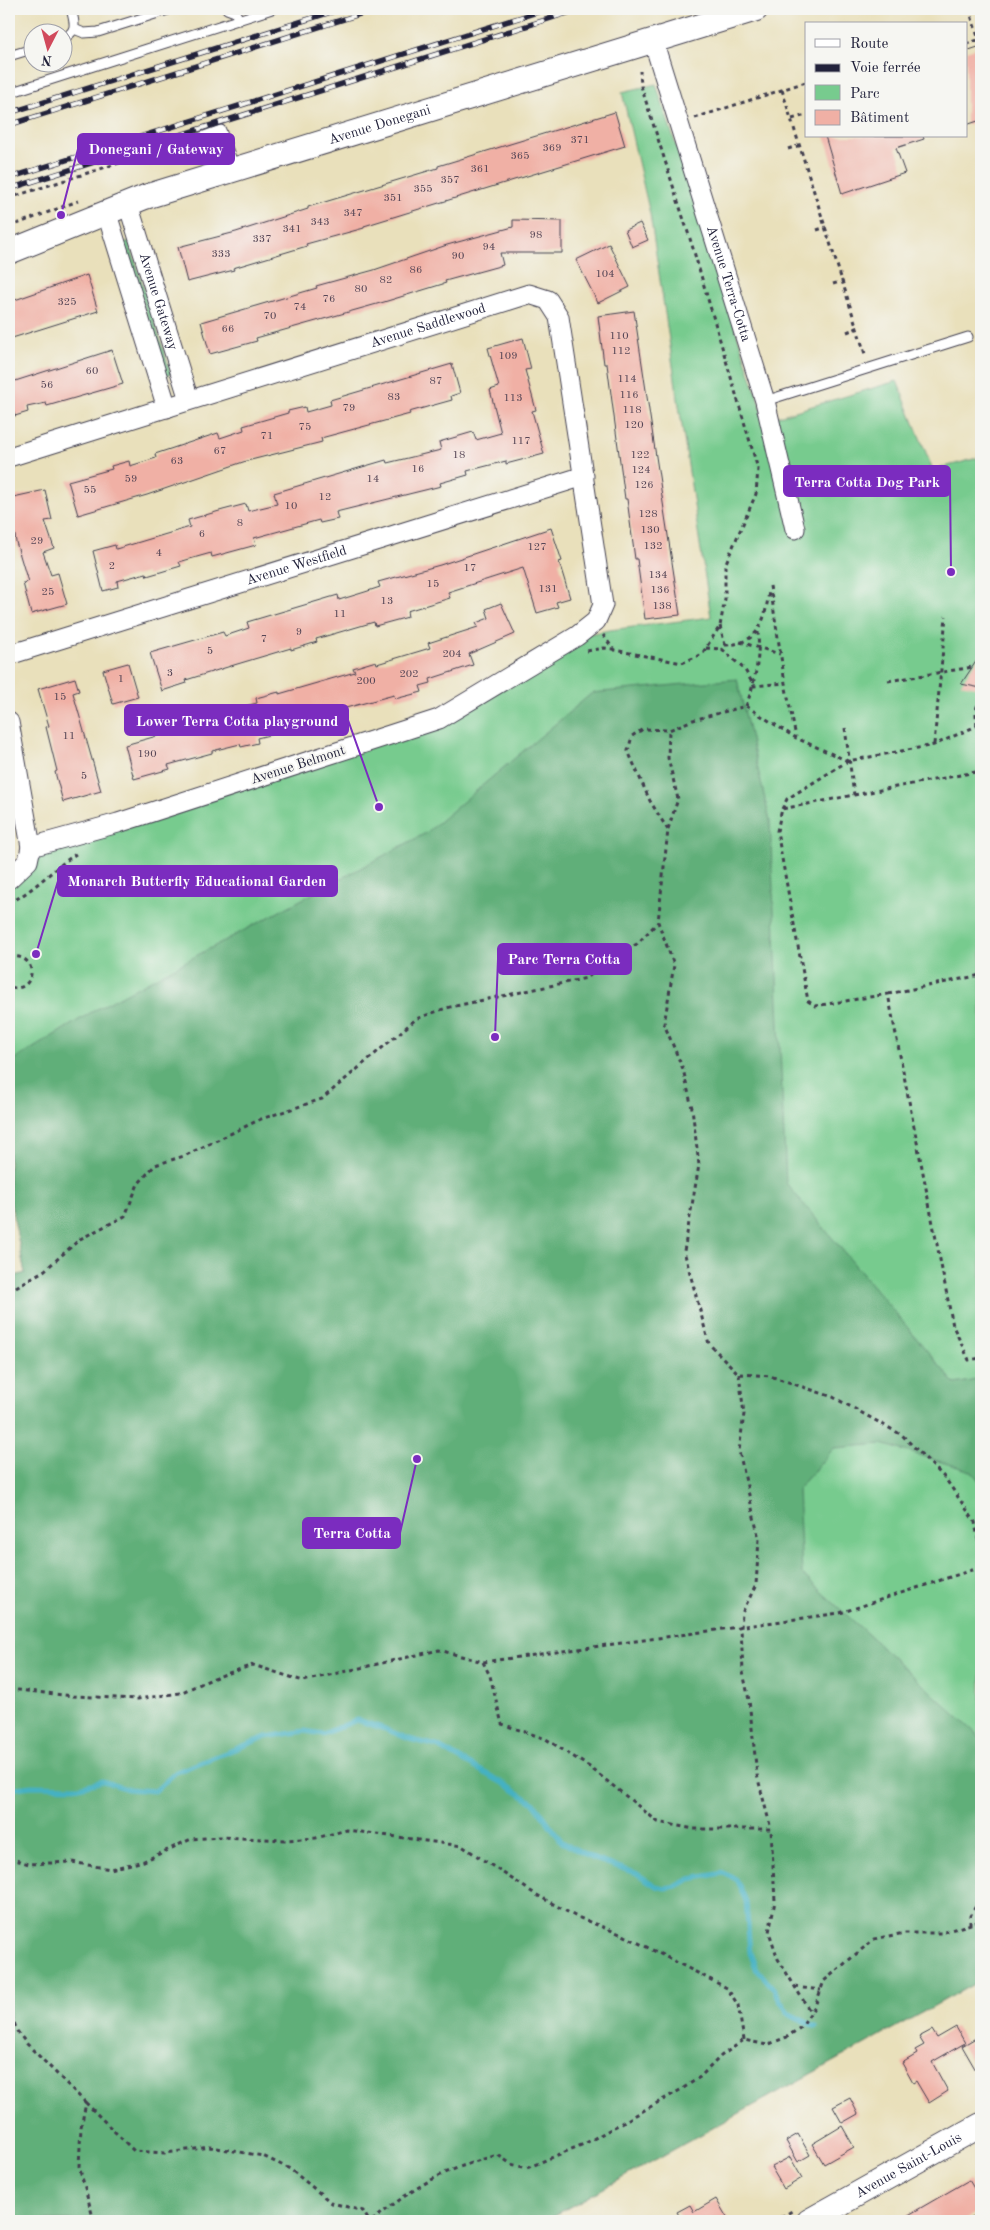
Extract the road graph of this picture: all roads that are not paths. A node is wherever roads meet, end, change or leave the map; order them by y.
1 (71, 9) edge
2 (171, 9) edge
3 (227, 9) edge
4 (272, 9) edge
5 (756, 9) edge
6 (239, 20) junction
7 (74, 29) junction
8 (72, 32) edge
9 (653, 40) junction
10 (22, 52) edge
11 (9, 56) edge
12 (9, 93) edge
13 (196, 139) road end
14 (235, 170) junction
15 (117, 209) junction
16 (9, 252) edge
17 (968, 337) dead end
18 (189, 400) junction
19 (765, 401) junction
20 (167, 408) junction
21 (9, 458) edge
22 (584, 476) junction
23 (794, 529) dead end
24 (603, 606) joint
25 (9, 655) edge
26 (9, 722) edge
27 (31, 847) junction
28 (9, 879) edge
29 (981, 2125) edge
30 (810, 2221) edge

1 - 7 lane
2 - 7 lane
3 - 6 lane
4 - 6 lane
5 - 9 street, Avenue Donegani
6 - 12 lane
7 - 8 lane
9 - 14 street, Avenue Donegani
9 - 19 street, Avenue Terra-Cotta
10 - 11 lane
13 - 14 lane
14 - 15 street, Avenue Donegani
15 - 16 street, Avenue Donegani
15 - 18 street, Avenue Gateway
15 - 20 street, Avenue Gateway
17 - 19 lane
18 - 20 street, Avenue Saddlewood
18 - 22 street, Avenue Saddlewood
19 - 23 street, Avenue Terra-Cotta
20 - 21 street, Avenue Saddlewood
22 - 24 street, Avenue Saddlewood
22 - 25 street, Avenue Westfield
24 - 27 street, Avenue Belmont
26 - 27 street
27 - 28 street
29 - 30 street, Avenue Saint-Louis

